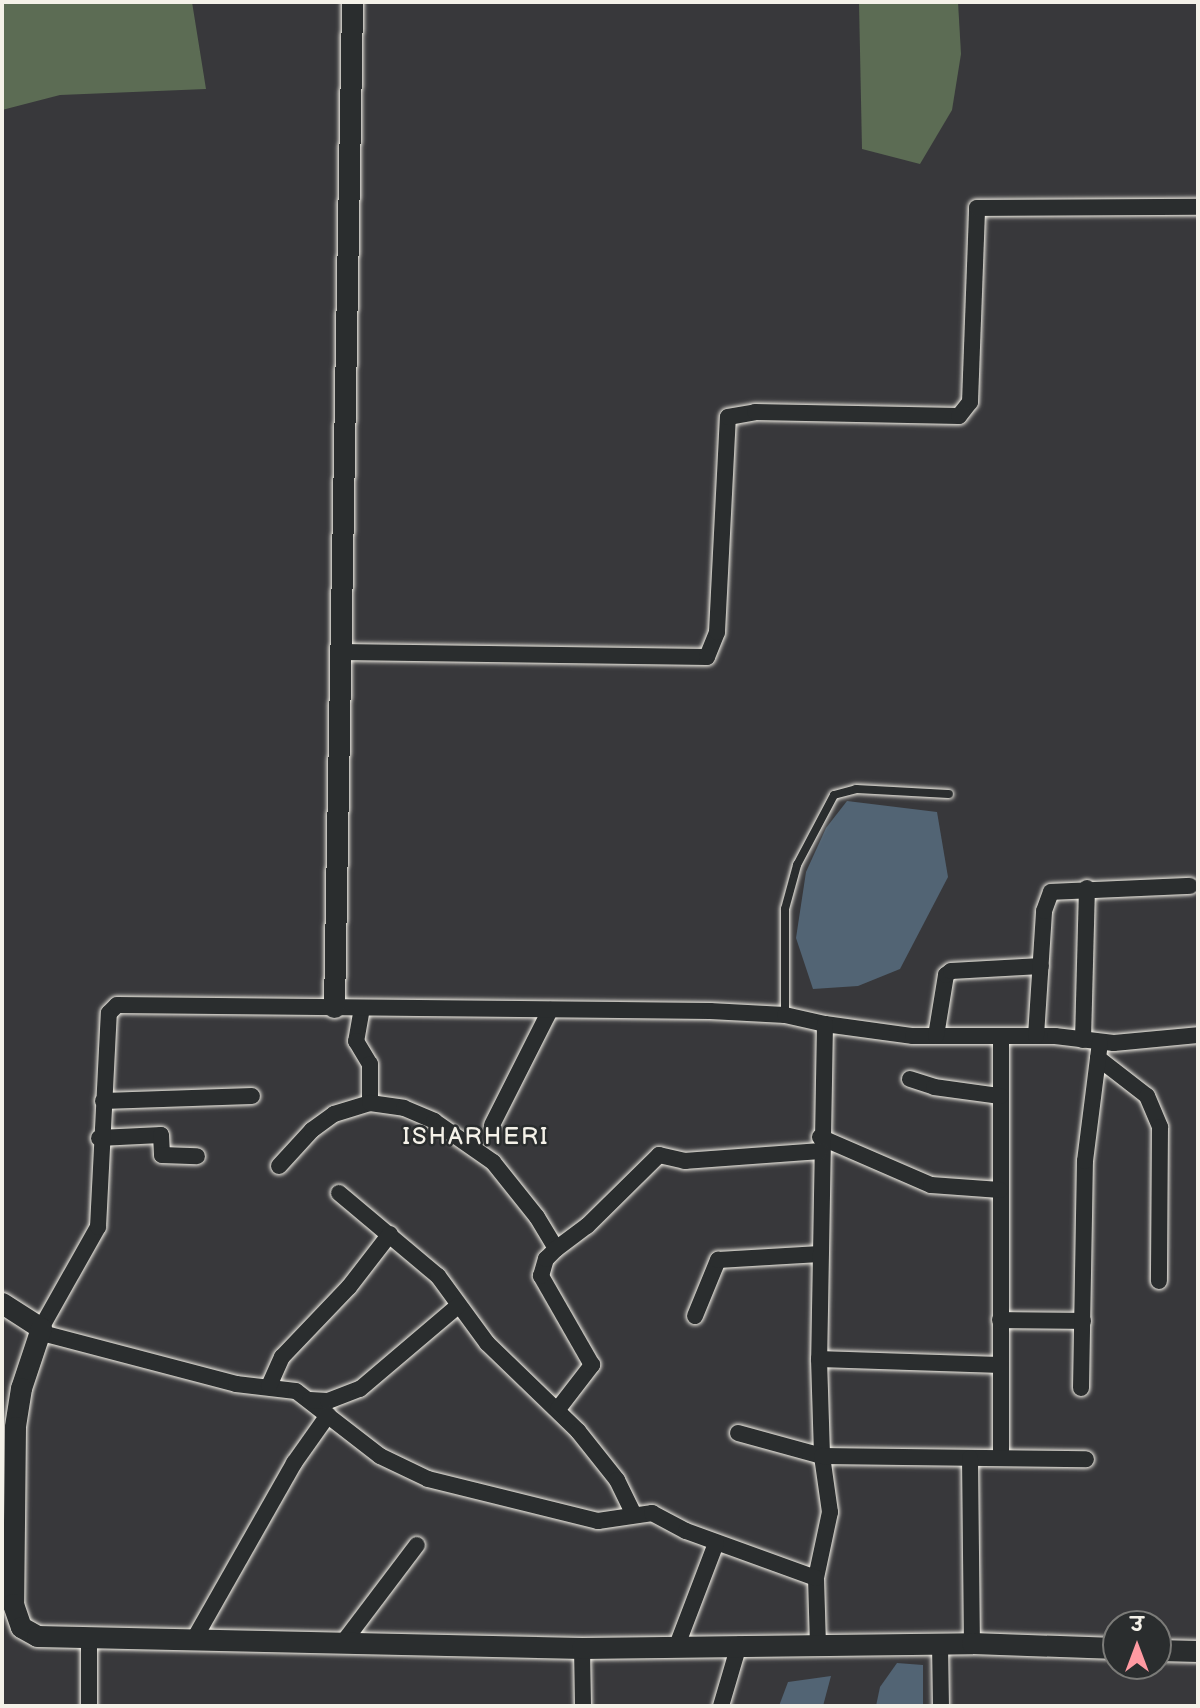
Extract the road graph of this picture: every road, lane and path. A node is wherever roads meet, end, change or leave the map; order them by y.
1 (352, 2) edge
2 (1198, 207) edge
3 (341, 652) junction
4 (949, 794) dead end
5 (1190, 886) dead end
6 (1087, 888) junction
7 (1041, 966) junction
8 (334, 1007) junction
9 (362, 1008) junction
10 (550, 1010) junction
11 (785, 1015) junction
12 (825, 1024) junction
13 (1198, 1035) edge
14 (936, 1036) junction
15 (1036, 1036) junction
16 (1001, 1037) junction
17 (1083, 1040) junction
18 (1099, 1050) junction
19 (910, 1079) dead end
20 (252, 1096) dead end
21 (1000, 1096) junction
22 (103, 1101) junction
23 (370, 1103) junction
24 (492, 1125) dead end
25 (99, 1138) junction
26 (820, 1144) junction
27 (197, 1156) dead end
28 (279, 1166) dead end
29 (1000, 1190) junction
30 (339, 1193) dead end
31 (390, 1234) junction
32 (556, 1249) junction
33 (820, 1254) junction
34 (1159, 1281) dead end
35 (2, 1303) edge
36 (458, 1306) junction
37 (695, 1317) dead end
38 (1000, 1320) junction
39 (1083, 1321) junction
40 (41, 1331) junction
41 (819, 1359) junction
42 (1000, 1365) junction
43 (269, 1386) junction
44 (1081, 1388) dead end
45 (310, 1400) junction
46 (558, 1409) junction
47 (328, 1415) junction
48 (738, 1433) dead end
49 (822, 1456) junction
50 (970, 1458) junction
51 (1001, 1458) junction
52 (1086, 1459) dead end
53 (633, 1513) junction
54 (716, 1542) junction
55 (417, 1545) dead end
56 (816, 1578) junction
57 (8, 1616) edge
58 (89, 1638) junction
59 (193, 1641) junction
60 (971, 1643) junction
61 (342, 1644) junction
62 (818, 1644) junction
63 (940, 1644) junction
64 (739, 1646) junction
65 (582, 1648) junction
66 (676, 1648) junction
67 (1102, 1648) edge
68 (1172, 1650) edge
69 (1198, 1651) edge
70 (89, 1706) edge
71 (583, 1706) edge
72 (721, 1706) edge
73 (941, 1706) edge

1 - 3 street
2 - 3 street
3 - 8 street
4 - 11 lane
5 - 6 street
6 - 7 street
6 - 17 street
7 - 14 street
7 - 15 street
8 - 9 street
8 - 22 street
9 - 10 street
9 - 23 street
10 - 11 street
10 - 24 street
11 - 12 street
12 - 14 street
12 - 26 street
13 - 18 street
14 - 16 street
15 - 16 street
15 - 17 street
16 - 21 street
17 - 18 street
18 - 34 street
18 - 39 street
19 - 21 street
20 - 22 street
21 - 29 street
22 - 25 street
23 - 28 street
23 - 32 street
25 - 27 street
25 - 40 street
26 - 29 street
26 - 32 street
26 - 33 street
29 - 38 street
30 - 31 street
31 - 36 street
31 - 43 street
32 - 46 street
33 - 37 street
33 - 41 street
35 - 40 street
36 - 45 street
36 - 46 street
38 - 39 street
38 - 42 street
39 - 44 street
40 - 43 street
40 - 57 street
41 - 42 street
41 - 49 street
42 - 51 street
43 - 45 street
45 - 47 street
46 - 53 street
47 - 53 street
47 - 59 street
48 - 49 street
49 - 50 street
49 - 56 street
50 - 51 street
50 - 60 street
51 - 52 street
53 - 54 street
54 - 56 street
54 - 66 street
55 - 61 street
56 - 62 street
57 - 58 street
58 - 59 street
58 - 70 street
59 - 61 street
60 - 63 street
60 - 67 street
61 - 65 street
62 - 63 street
62 - 64 street
63 - 73 street
64 - 66 street
64 - 72 street
65 - 66 street
65 - 71 street
68 - 69 street

